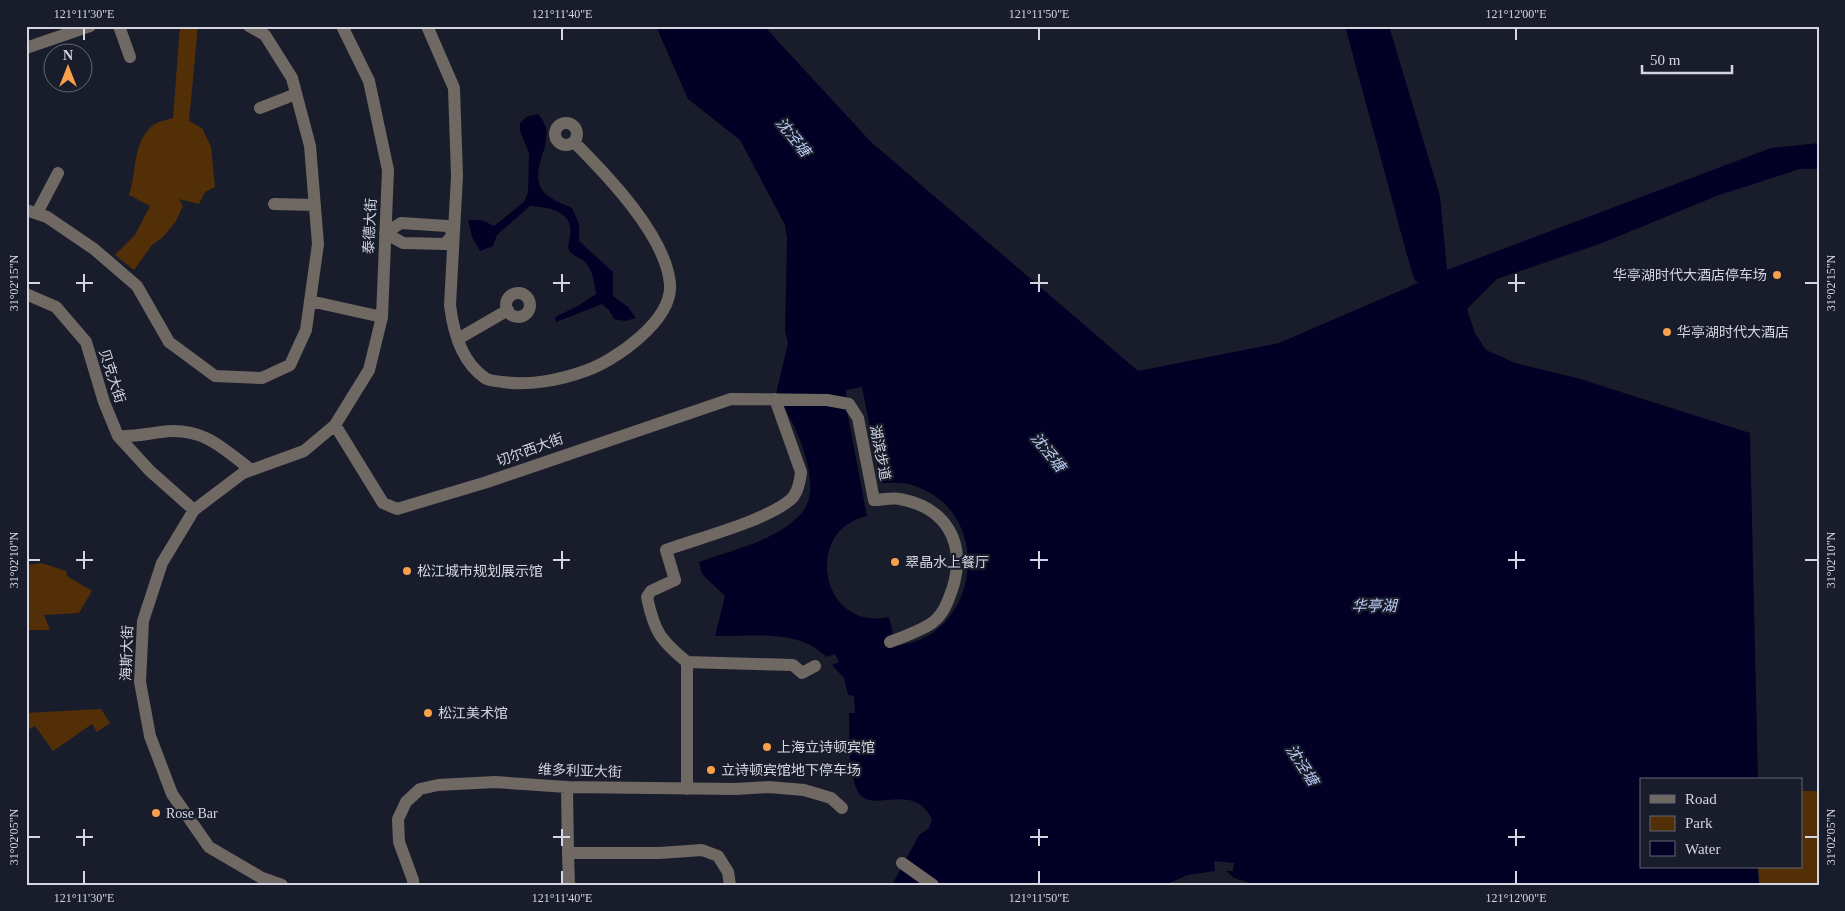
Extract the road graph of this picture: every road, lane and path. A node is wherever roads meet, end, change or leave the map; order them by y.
1 (90, 26) edge
2 (119, 26) edge
3 (249, 26) edge
4 (342, 26) edge
5 (427, 26) edge
6 (26, 48) edge
7 (130, 57) dead end
8 (296, 94) junction
9 (260, 108) dead end
10 (574, 142) dead end
11 (58, 173) dead end
12 (274, 204) dead end
13 (315, 205) junction
14 (32, 211) edge
15 (385, 234) junction
16 (454, 234) junction
17 (26, 294) edge
18 (310, 300) junction
19 (508, 310) dead end
20 (382, 317) junction
21 (458, 339) junction
22 (775, 399) junction
23 (336, 425) junction
24 (118, 436) junction
25 (252, 470) junction
26 (194, 510) junction
27 (890, 642) dead end
28 (687, 662) junction
29 (815, 666) dead end
30 (567, 788) junction
31 (687, 789) junction
32 (842, 808) dead end
33 (568, 853) junction
34 (902, 863) dead end
35 (282, 885) edge
36 (413, 885) edge
37 (569, 885) edge
38 (730, 885) edge
39 (934, 885) edge

1 - 6 street
2 - 7 street
3 - 8 street
4 - 15 street, 泰德大街
5 - 16 street
8 - 9 street
8 - 13 street
10 - 21 street
11 - 14 street
12 - 13 street
13 - 18 street
14 - 18 street
15 - 16 street
15 - 16 street
15 - 20 street, 泰德大街
16 - 21 street
17 - 24 street, 贝克大街
18 - 20 street
19 - 21 street
20 - 23 street, 泰德大街
22 - 23 street, 切尔西大街
22 - 27 street, 湖滨步道
22 - 28 street
23 - 25 street, 海斯大街
24 - 25 street
24 - 26 street, 贝克大街
25 - 26 street, 海斯大街
26 - 35 street, 海斯大街
28 - 29 street
28 - 31 street
30 - 31 street, 维多利亚大街
30 - 33 street
30 - 36 street, 维多利亚大街
31 - 32 street, 维多利亚大街
33 - 37 street
33 - 38 street
34 - 39 street

